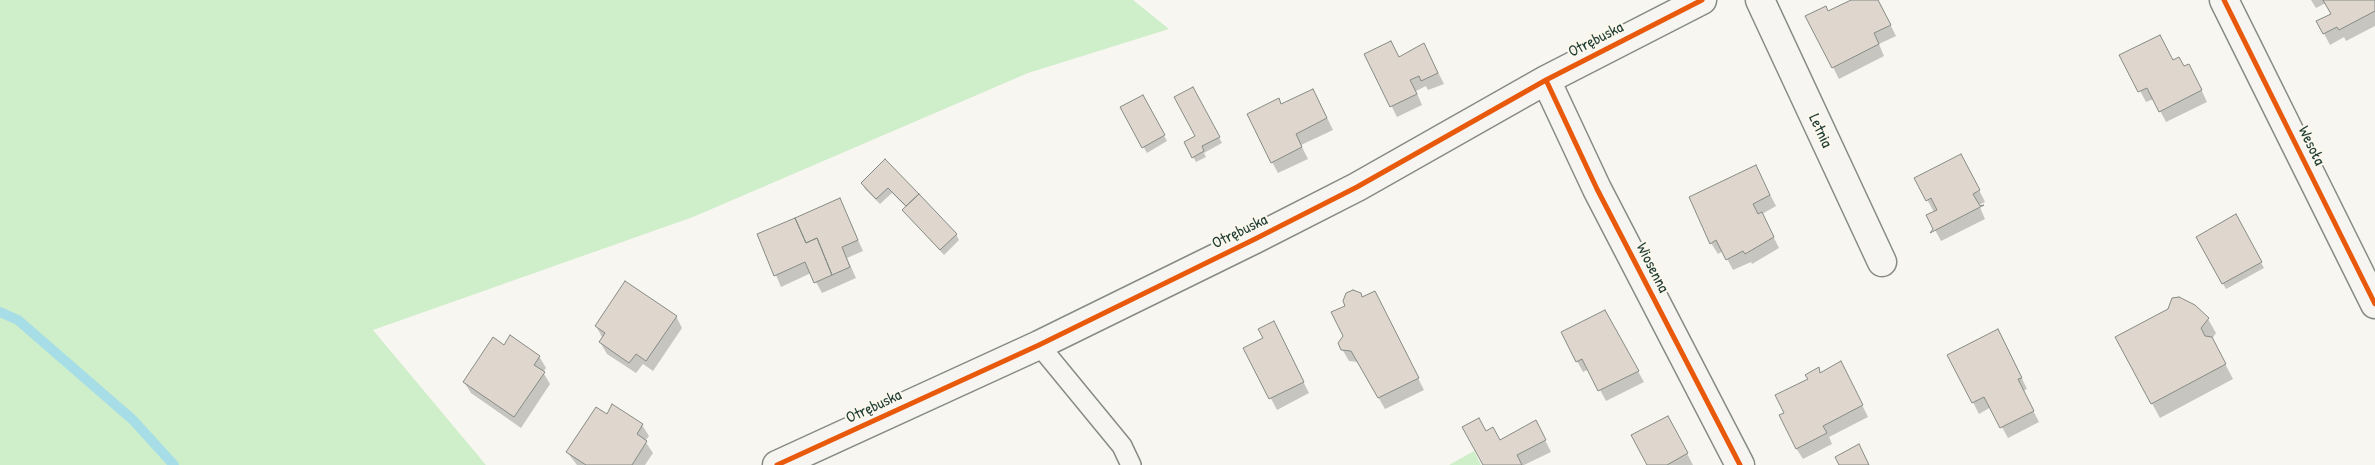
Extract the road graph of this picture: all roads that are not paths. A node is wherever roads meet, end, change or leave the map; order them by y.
1 (1702, 0) edge
2 (1760, 0) edge
3 (2224, 0) edge
4 (1546, 80) junction
5 (1882, 262) dead end
6 (2375, 304) edge
7 (1039, 345) junction
8 (777, 465) edge
9 (1131, 465) edge
10 (1740, 465) edge

1 - 4 street, Otrębuska
2 - 5 street, Letnia
3 - 6 street, Wesoła
4 - 7 street, Otrębuska
4 - 10 street, Wiosenna
7 - 8 street, Otrębuska
7 - 9 lane

